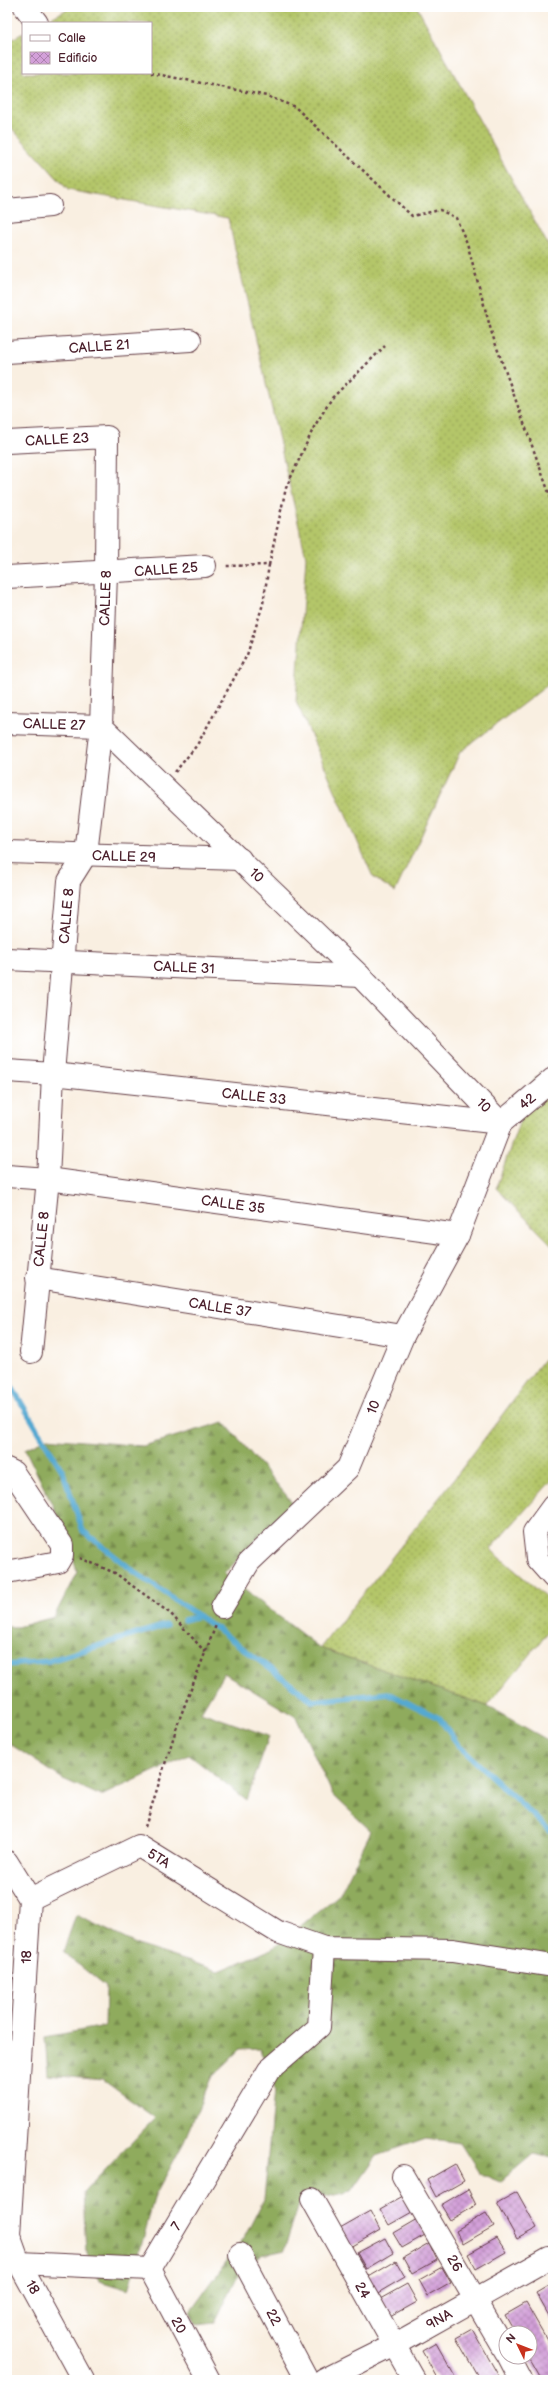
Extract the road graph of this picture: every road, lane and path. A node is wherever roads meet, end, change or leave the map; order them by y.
1 (25, 7) edge
2 (36, 22) edge
3 (152, 73) edge
4 (50, 206) dead end
5 (7, 210) edge
6 (190, 340) dead end
7 (385, 346) dead end
8 (7, 352) edge
9 (107, 437) joint
10 (7, 442) edge
11 (553, 504) edge
12 (269, 565) junction
13 (205, 566) joint
14 (106, 573) junction
15 (7, 577) edge
16 (7, 723) edge
17 (101, 726) junction
18 (163, 786) junction
19 (7, 852) edge
20 (86, 854) junction
21 (240, 859) junction
22 (7, 959) edge
23 (62, 960) junction
24 (360, 976) junction
25 (7, 1071) edge
26 (53, 1074) junction
27 (553, 1079) edge
28 (501, 1123) junction
29 (7, 1176) edge
30 (48, 1179) junction
31 (458, 1234) junction
32 (37, 1278) junction
33 (403, 1336) junction
34 (31, 1352) dead end
35 (7, 1469) edge
36 (553, 1506) edge
37 (62, 1555) junction
38 (7, 1572) edge
39 (553, 1577) edge
40 (222, 1607) joint
41 (206, 1653) junction
42 (139, 1846) junction
43 (7, 1862) edge
44 (30, 1899) junction
45 (324, 1948) junction
46 (553, 1966) edge
47 (403, 2176) dead end
48 (312, 2199) dead end
49 (240, 2254) dead end
50 (553, 2258) edge
51 (19, 2263) junction
52 (150, 2269) junction
53 (476, 2298) junction
54 (498, 2338) edge
55 (394, 2344) junction
56 (513, 2365) edge
57 (84, 2380) edge
58 (209, 2380) edge
59 (308, 2380) edge
60 (324, 2380) edge
61 (414, 2380) edge
62 (521, 2380) edge

1 - 2 street
3 - 11 path
4 - 5 street
6 - 8 street, CALLE 21
7 - 12 path
9 - 10 street, CALLE 23
9 - 14 street, CALLE 8
12 - 13 path
12 - 18 path
13 - 14 street, CALLE 25
14 - 15 street, CALLE 25
14 - 17 street, CALLE 8
16 - 17 street, CALLE 27
17 - 18 street, 10
17 - 20 street, CALLE 8
18 - 21 street, 10
19 - 20 street, CALLE 29
20 - 21 street, CALLE 29
20 - 23 street, CALLE 8
21 - 24 street, 10
22 - 23 street, CALLE 31
23 - 24 street, CALLE 31
23 - 26 street, CALLE 8
24 - 28 street, 10
25 - 26 street, CALLE 33
26 - 28 street, CALLE 33
26 - 30 street, CALLE 8
27 - 28 street, 42
28 - 31 street, 10
29 - 30 street, CALLE 35
30 - 31 street, CALLE 35
30 - 32 street, CALLE 8
31 - 33 street, 10
32 - 33 street, CALLE 37
32 - 34 street, CALLE 8
33 - 40 street, 10
35 - 37 street
36 - 39 street
37 - 38 street
37 - 41 path
40 - 41 path
41 - 42 path
42 - 44 street, 5TA
42 - 45 street, 5TA
43 - 44 street
44 - 51 street, 18
45 - 46 street, 5TA
45 - 52 street, 7
47 - 53 street, 26
48 - 55 street, 24
49 - 59 street, 22
50 - 53 street, 9NA
51 - 52 street
51 - 57 street, 18
52 - 58 street, 20
53 - 54 street, 26
53 - 55 street, 9NA
55 - 60 street, 9NA
55 - 61 street, 24
56 - 62 street

